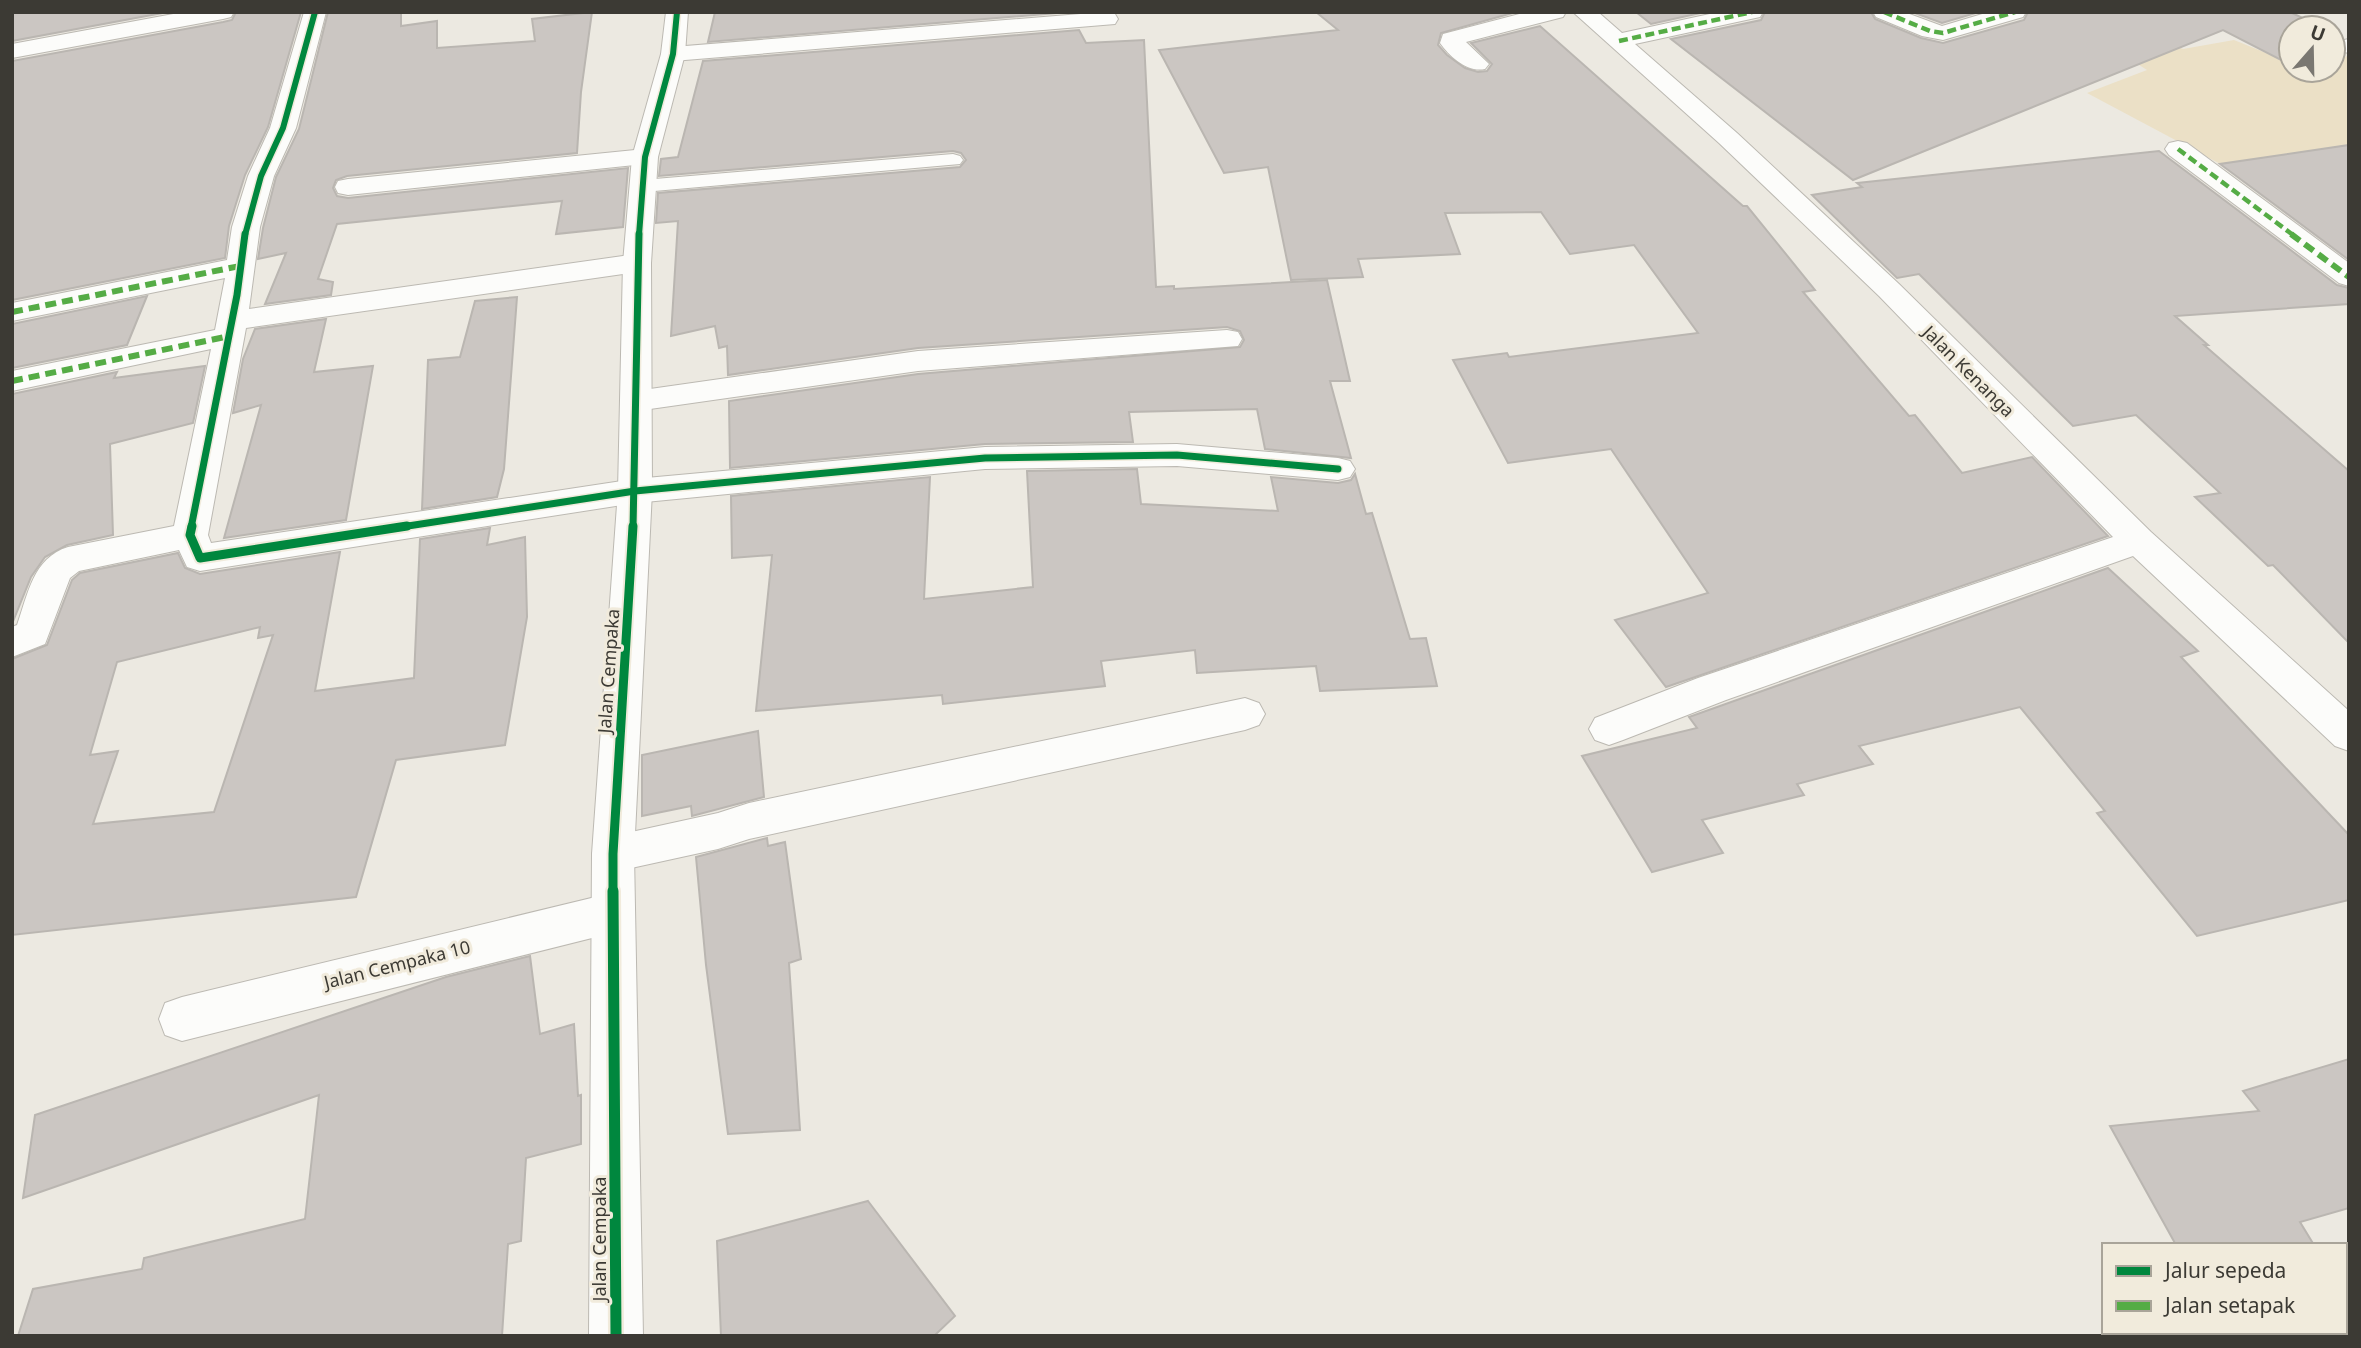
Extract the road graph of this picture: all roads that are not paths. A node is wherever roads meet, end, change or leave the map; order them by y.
1 (223, 12) edge
2 (315, 12) edge
3 (677, 12) edge
4 (1555, 12) edge
5 (1584, 12) edge
6 (1752, 12) edge
7 (1884, 12) edge
8 (2015, 12) edge
9 (1107, 19) dead end
10 (1619, 41) junction
11 (12, 51) edge
12 (673, 54) junction
13 (1476, 64) dead end
14 (2178, 149) dead end
15 (953, 160) dead end
16 (644, 172) junction
17 (348, 187) dead end
18 (637, 263) junction
19 (240, 266) junction
20 (2349, 277) edge
21 (12, 312) edge
22 (231, 329) junction
23 (1227, 339) dead end
24 (12, 381) edge
25 (636, 401) junction
26 (1338, 469) dead end
27 (635, 491) junction
28 (190, 536) junction
29 (2139, 541) junction
30 (12, 643) edge
31 (1245, 714) dead end
32 (1609, 729) dead end
33 (2349, 735) edge
34 (613, 854) junction
35 (612, 913) junction
36 (182, 1018) dead end
37 (616, 1336) edge

1 - 11 street
2 - 19 street
3 - 12 street, Jalan Cempaka
4 - 13 street
5 - 10 street, Jalan Kenanga
6 - 10 street
7 - 8 street
9 - 12 street
10 - 29 street, Jalan Kenanga
12 - 16 street, Jalan Cempaka
14 - 20 street
15 - 16 lane
16 - 17 street
16 - 18 street, Jalan Cempaka
18 - 22 street
18 - 25 street, Jalan Cempaka
19 - 21 street
19 - 22 street
22 - 24 street
22 - 28 street
23 - 25 street
25 - 27 street, Jalan Cempaka
26 - 27 street
27 - 28 street
27 - 34 street, Jalan Cempaka
28 - 30 street
29 - 32 street
29 - 33 street, Jalan Kenanga
31 - 34 street
34 - 35 street, Jalan Cempaka
35 - 36 street, Jalan Cempaka 10
35 - 37 street, Jalan Cempaka

